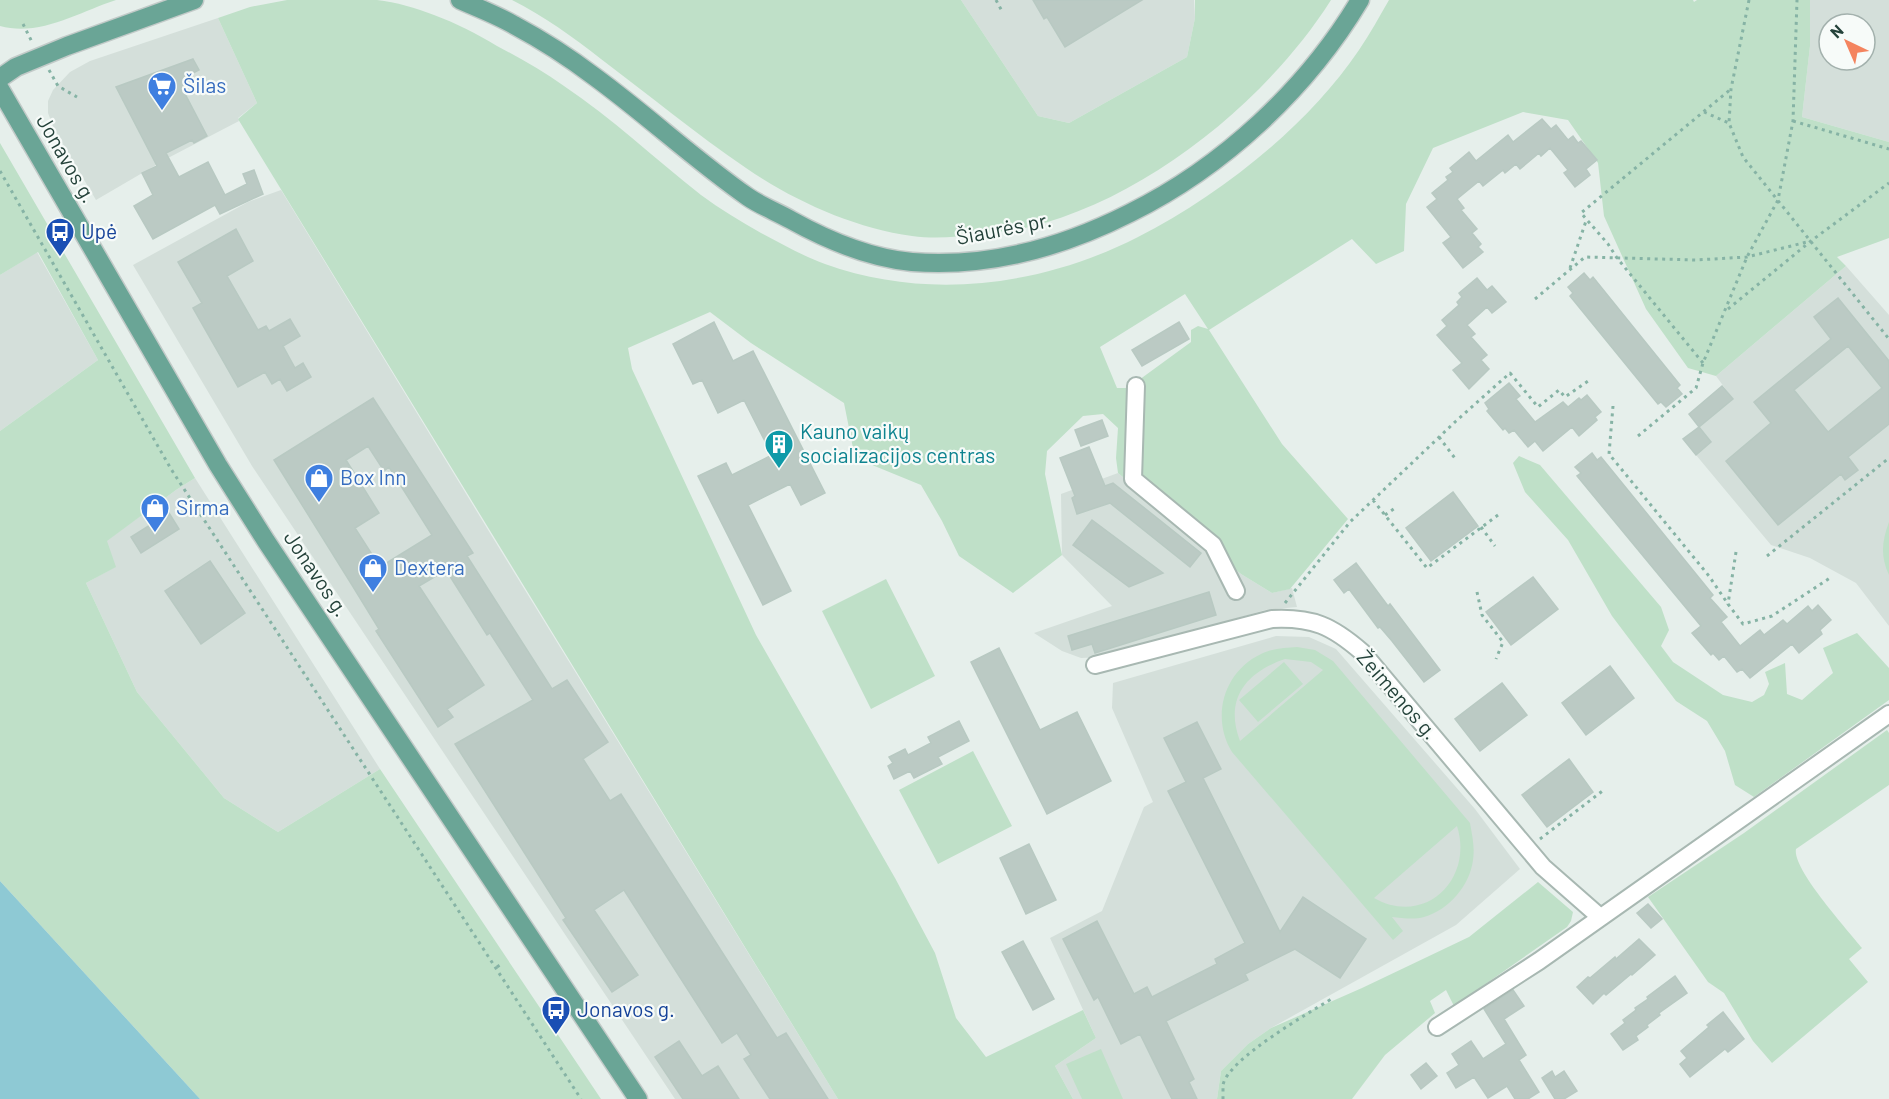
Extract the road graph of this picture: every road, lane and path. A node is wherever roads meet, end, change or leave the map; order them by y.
1 (194, 0) edge
2 (460, 0) edge
3 (996, 0) edge
4 (1360, 0) edge
5 (1749, 0) edge
6 (1797, 0) edge
7 (1003, 13) dead end
8 (0, 78) edge
9 (0, 89) edge
10 (1731, 89) junction
11 (1704, 112) junction
12 (1793, 121) junction
13 (1729, 123) junction
14 (1889, 149) edge
15 (0, 171) edge
16 (1889, 183) edge
17 (1778, 200) junction
18 (1586, 220) junction
19 (1811, 241) junction
20 (1747, 257) junction
21 (1617, 258) junction
22 (1570, 270) junction
23 (1536, 299) dead end
24 (1726, 310) junction
25 (1889, 339) edge
26 (1703, 363) junction
27 (1591, 379) dead end
28 (1136, 386) dead end
29 (1613, 406) dead end
30 (1439, 436) junction
31 (1638, 436) dead end
32 (1889, 458) edge
33 (1457, 461) dead end
34 (1373, 500) junction
35 (1395, 508) dead end
36 (1385, 515) junction
37 (1498, 515) dead end
38 (1481, 527) junction
39 (1495, 546) dead end
40 (1736, 552) dead end
41 (1767, 556) dead end
42 (1830, 578) dead end
43 (1236, 591) dead end
44 (1477, 592) dead end
45 (1728, 604) junction
46 (1272, 619) junction
47 (1496, 659) dead end
48 (1095, 665) dead end
49 (1889, 714) edge
50 (1605, 789) dead end
51 (1527, 849) junction
52 (1600, 916) junction
53 (503, 963) dead end
54 (496, 967) junction
55 (1333, 998) dead end
56 (1437, 1027) dead end
57 (581, 1099) edge
58 (638, 1099) edge
59 (1224, 1099) edge

1 - 8 main road
2 - 4 main road, Šiaurės pr.
3 - 7 path
5 - 10 path
6 - 12 path
9 - 58 main road, Jonavos g.
10 - 11 path
10 - 13 path
11 - 13 path
11 - 18 path
12 - 14 path
12 - 17 path
13 - 17 path
15 - 54 path
16 - 19 path
17 - 19 path
17 - 20 path
18 - 21 path
18 - 22 path
19 - 20 path
19 - 24 path
19 - 25 path
20 - 21 path
20 - 24 path
21 - 22 path
21 - 26 path
22 - 23 path
24 - 26 path
26 - 31 path
27 - 30 path
28 - 43 street
29 - 45 path
30 - 33 path
30 - 34 path
32 - 41 path
34 - 36 path
34 - 46 path
35 - 36 path
36 - 38 path
37 - 38 path
38 - 39 path
40 - 45 path
42 - 45 path
44 - 47 path
46 - 48 street, Žeimenos g.
46 - 51 street, Žeimenos g.
49 - 52 street
50 - 51 path
51 - 52 street, Žeimenos g.
52 - 56 street
53 - 54 path
54 - 57 path
55 - 59 path

